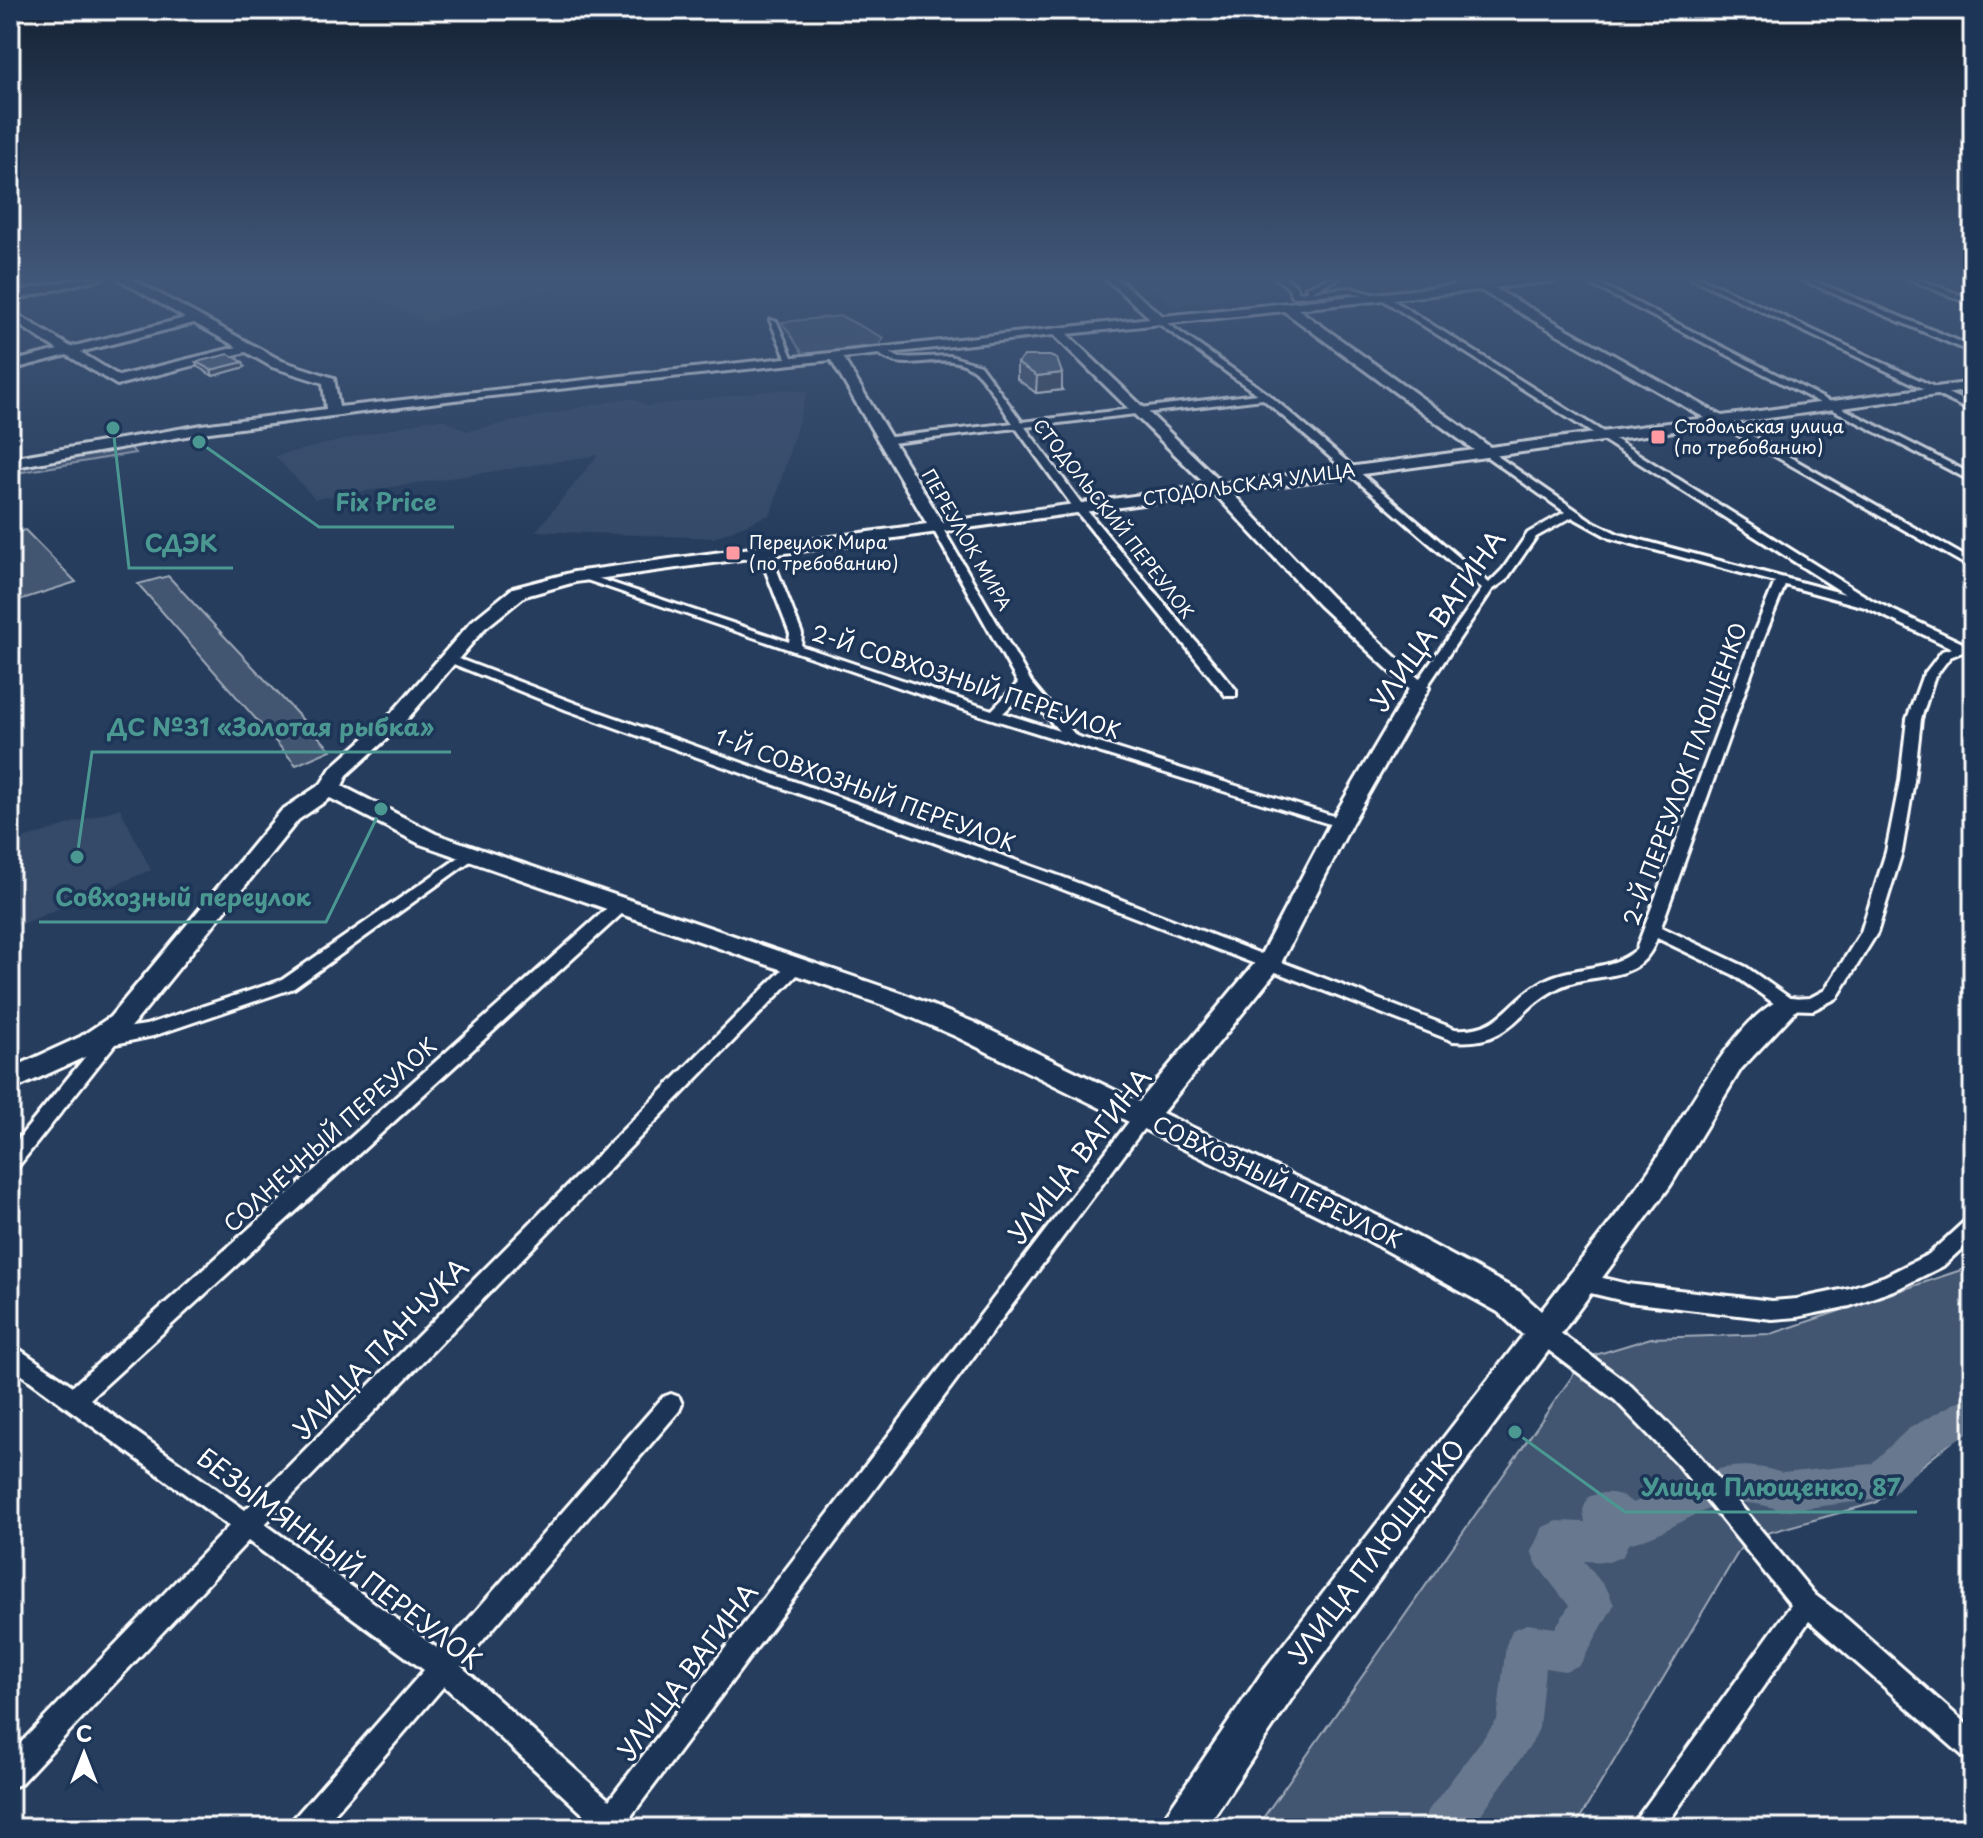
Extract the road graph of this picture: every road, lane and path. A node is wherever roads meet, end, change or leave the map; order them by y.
1 (91, 364) edge
2 (185, 364) edge
3 (277, 364) edge
4 (757, 364) edge
5 (840, 364) edge
6 (972, 364) edge
7 (1091, 364) edge
8 (1220, 364) edge
9 (1376, 364) edge
10 (1491, 364) edge
11 (1619, 364) edge
12 (1749, 364) edge
13 (1876, 364) edge
14 (1973, 386) edge
15 (1933, 391) junction
16 (1265, 396) junction
17 (1829, 405) junction
18 (1973, 409) edge
19 (1138, 410) junction
20 (333, 411) junction
21 (1720, 421) junction
22 (1019, 424) junction
23 (1607, 436) junction
24 (883, 441) junction
25 (1487, 452) junction
26 (10, 463) edge
27 (1349, 471) junction
28 (1973, 479) edge
29 (1217, 489) junction
30 (1080, 509) junction
31 (1570, 509) junction
32 (1553, 523) junction
33 (938, 529) junction
34 (1614, 536) junction
35 (761, 553) junction
36 (1973, 566) edge
37 (581, 576) junction
38 (1781, 582) junction
39 (1488, 588) junction
40 (1869, 604) junction
41 (794, 648) junction
42 (1967, 650) edge
43 (447, 659) junction
44 (1025, 684) junction
45 (1419, 688) junction
46 (1231, 693) dead end
47 (994, 715) junction
48 (1071, 737) junction
49 (330, 788) junction
50 (1341, 823) junction
51 (471, 854) junction
52 (620, 906) junction
53 (1653, 930) junction
54 (1269, 963) junction
55 (796, 966) junction
56 (1788, 1005) junction
57 (99, 1041) junction
58 (10, 1081) edge
59 (1144, 1116) junction
60 (10, 1163) edge
61 (1973, 1226) edge
62 (1582, 1282) junction
63 (1543, 1333) junction
64 (10, 1353) edge
65 (73, 1400) junction
66 (671, 1404) dead end
67 (246, 1526) junction
68 (1806, 1604) junction
69 (443, 1668) junction
70 (1973, 1748) edge
71 (10, 1774) edge
72 (611, 1825) edge
73 (304, 1828) edge
74 (1182, 1828) edge
75 (1647, 1828) edge

1 - 2 street
3 - 20 street
4 - 20 street
5 - 24 street, ПЕРЕУЛОК МИРА
6 - 22 street, СТОДОЛЬСКИЙ ПЕРЕУЛОК
7 - 19 street
8 - 16 street
9 - 25 street
10 - 23 street
11 - 21 street
12 - 17 street
13 - 15 street
14 - 15 street, СТОДОЛЬСКАЯ УЛИЦА
15 - 17 street, СТОДОЛЬСКАЯ УЛИЦА
15 - 18 street
16 - 19 street
16 - 27 street
17 - 21 street, СТОДОЛЬСКАЯ УЛИЦА
17 - 28 street
19 - 22 street
19 - 29 street
20 - 26 street
21 - 23 street, СТОДОЛЬСКАЯ УЛИЦА
21 - 36 street
22 - 24 street
22 - 30 street, СТОДОЛЬСКИЙ ПЕРЕУЛОК
23 - 25 street, СТОДОЛЬСКАЯ УЛИЦА
23 - 40 street
24 - 33 street, ПЕРЕУЛОК МИРА
25 - 27 street, СТОДОЛЬСКАЯ УЛИЦА
25 - 31 street
27 - 29 street, СТОДОЛЬСКАЯ УЛИЦА
27 - 39 street
29 - 30 street, СТОДОЛЬСКАЯ УЛИЦА
29 - 45 street
30 - 33 street, СТОДОЛЬСКАЯ УЛИЦА
30 - 46 street, СТОДОЛЬСКИЙ ПЕРЕУЛОК
31 - 32 street, УЛИЦА ВАГИНА
31 - 34 street
32 - 34 street
32 - 39 street, УЛИЦА ВАГИНА
33 - 35 street, СТОДОЛЬСКАЯ УЛИЦА
33 - 44 street, ПЕРЕУЛОК МИРА
34 - 38 street
35 - 37 street, СТОДОЛЬСКАЯ УЛИЦА
35 - 41 street
37 - 41 street, 2-Й СОВХОЗНЫЙ ПЕРЕУЛОК
37 - 43 street, СТОДОЛЬСКАЯ УЛИЦА
38 - 40 street
38 - 53 street, 2-Й ПЕРЕУЛОК ПЛЮЩЕНКО
39 - 45 street, УЛИЦА ВАГИНА
40 - 42 street
41 - 47 street, 2-Й СОВХОЗНЫЙ ПЕРЕУЛОК
42 - 56 street
43 - 49 street
43 - 54 street, 1-Й СОВХОЗНЫЙ ПЕРЕУЛОК
44 - 47 street
44 - 48 street, ПЕРЕУЛОК МИРА
45 - 50 street, УЛИЦА ВАГИНА
47 - 48 street, 2-Й СОВХОЗНЫЙ ПЕРЕУЛОК
48 - 50 street, 2-Й СОВХОЗНЫЙ ПЕРЕУЛОК
49 - 51 street, СОВХОЗНЫЙ ПЕРЕУЛОК
49 - 57 street
50 - 54 street, УЛИЦА ВАГИНА
51 - 52 street, СОВХОЗНЫЙ ПЕРЕУЛОК
51 - 57 street
52 - 55 street, СОВХОЗНЫЙ ПЕРЕУЛОК
52 - 65 street, СОЛНЕЧНЫЙ ПЕРЕУЛОК
53 - 54 street, 2-Й ПЕРЕУЛОК ПЛЮЩЕНКО
53 - 56 street
54 - 59 street, УЛИЦА ВАГИНА
55 - 59 street, СОВХОЗНЫЙ ПЕРЕУЛОК
55 - 67 street, УЛИЦА ПАНЧУКА
56 - 62 street, УЛИЦА ПЛЮЩЕНКО
57 - 58 street
57 - 60 street
59 - 63 street, СОВХОЗНЫЙ ПЕРЕУЛОК
59 - 72 street, УЛИЦА ВАГИНА
61 - 62 street
62 - 63 street, УЛИЦА ПЛЮЩЕНКО
63 - 68 street
63 - 74 street, УЛИЦА ПЛЮЩЕНКО
64 - 65 street, БЕЗЫМЯННЫЙ ПЕРЕУЛОК
65 - 67 street, БЕЗЫМЯННЫЙ ПЕРЕУЛОК
66 - 69 street
67 - 69 street, БЕЗЫМЯННЫЙ ПЕРЕУЛОК
67 - 71 street, УЛИЦА ПАНЧУКА
68 - 70 street
68 - 75 street
69 - 72 street, БЕЗЫМЯННЫЙ ПЕРЕУЛОК
69 - 73 street

